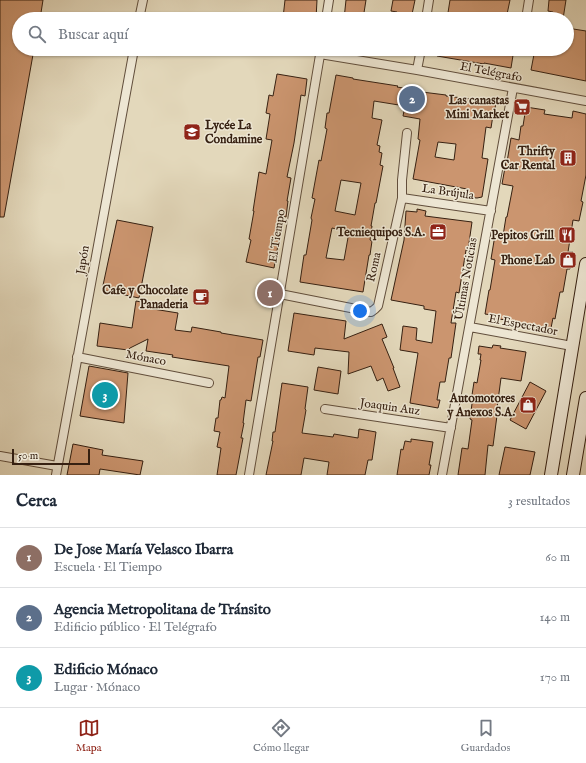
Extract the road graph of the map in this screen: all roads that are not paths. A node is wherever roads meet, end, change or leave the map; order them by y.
1 (143, 0) edge
2 (329, 0) edge
3 (429, 0) edge
4 (529, 0) edge
5 (140, 12) edge
6 (327, 12) edge
7 (427, 12) edge
8 (527, 12) edge
9 (133, 56) edge
10 (319, 56) edge
11 (346, 56) edge
12 (420, 56) edge
13 (417, 70) junction
14 (513, 88) junction
15 (586, 101) edge
16 (408, 132) dead end
17 (402, 198) junction
18 (491, 211) junction
19 (586, 264) edge
20 (280, 294) junction
21 (470, 327) junction
22 (572, 346) junction
23 (77, 356) junction
24 (209, 383) dead end
25 (586, 398) edge
26 (325, 409) dead end
27 (584, 417) edge
28 (451, 428) junction
29 (0, 456) edge
30 (57, 466) junction
31 (56, 475) edge
32 (249, 475) edge
33 (442, 475) edge
34 (551, 475) edge
35 (572, 475) edge

1 - 5 street
2 - 6 street
3 - 7 street
4 - 8 street
9 - 23 street, Japón
10 - 20 street, El Tiempo
11 - 13 street, El Telégrafo
12 - 13 street
13 - 14 street, El Telégrafo
14 - 15 street, El Telégrafo
14 - 18 street, Últimas Noticias
16 - 17 street, Roma
17 - 18 street, La Brújula
17 - 20 street, Roma
18 - 21 street, Últimas Noticias
19 - 22 main road
20 - 32 street, El Tiempo
21 - 22 street, El Espectador
21 - 28 street, Últimas Noticias
22 - 34 main road
23 - 24 street, Mónaco
23 - 30 street, Japón
25 - 27 main road
26 - 28 street, Joaquin Auz
27 - 35 main road
28 - 33 street, Últimas Noticias
29 - 30 street
30 - 31 street, Japón

